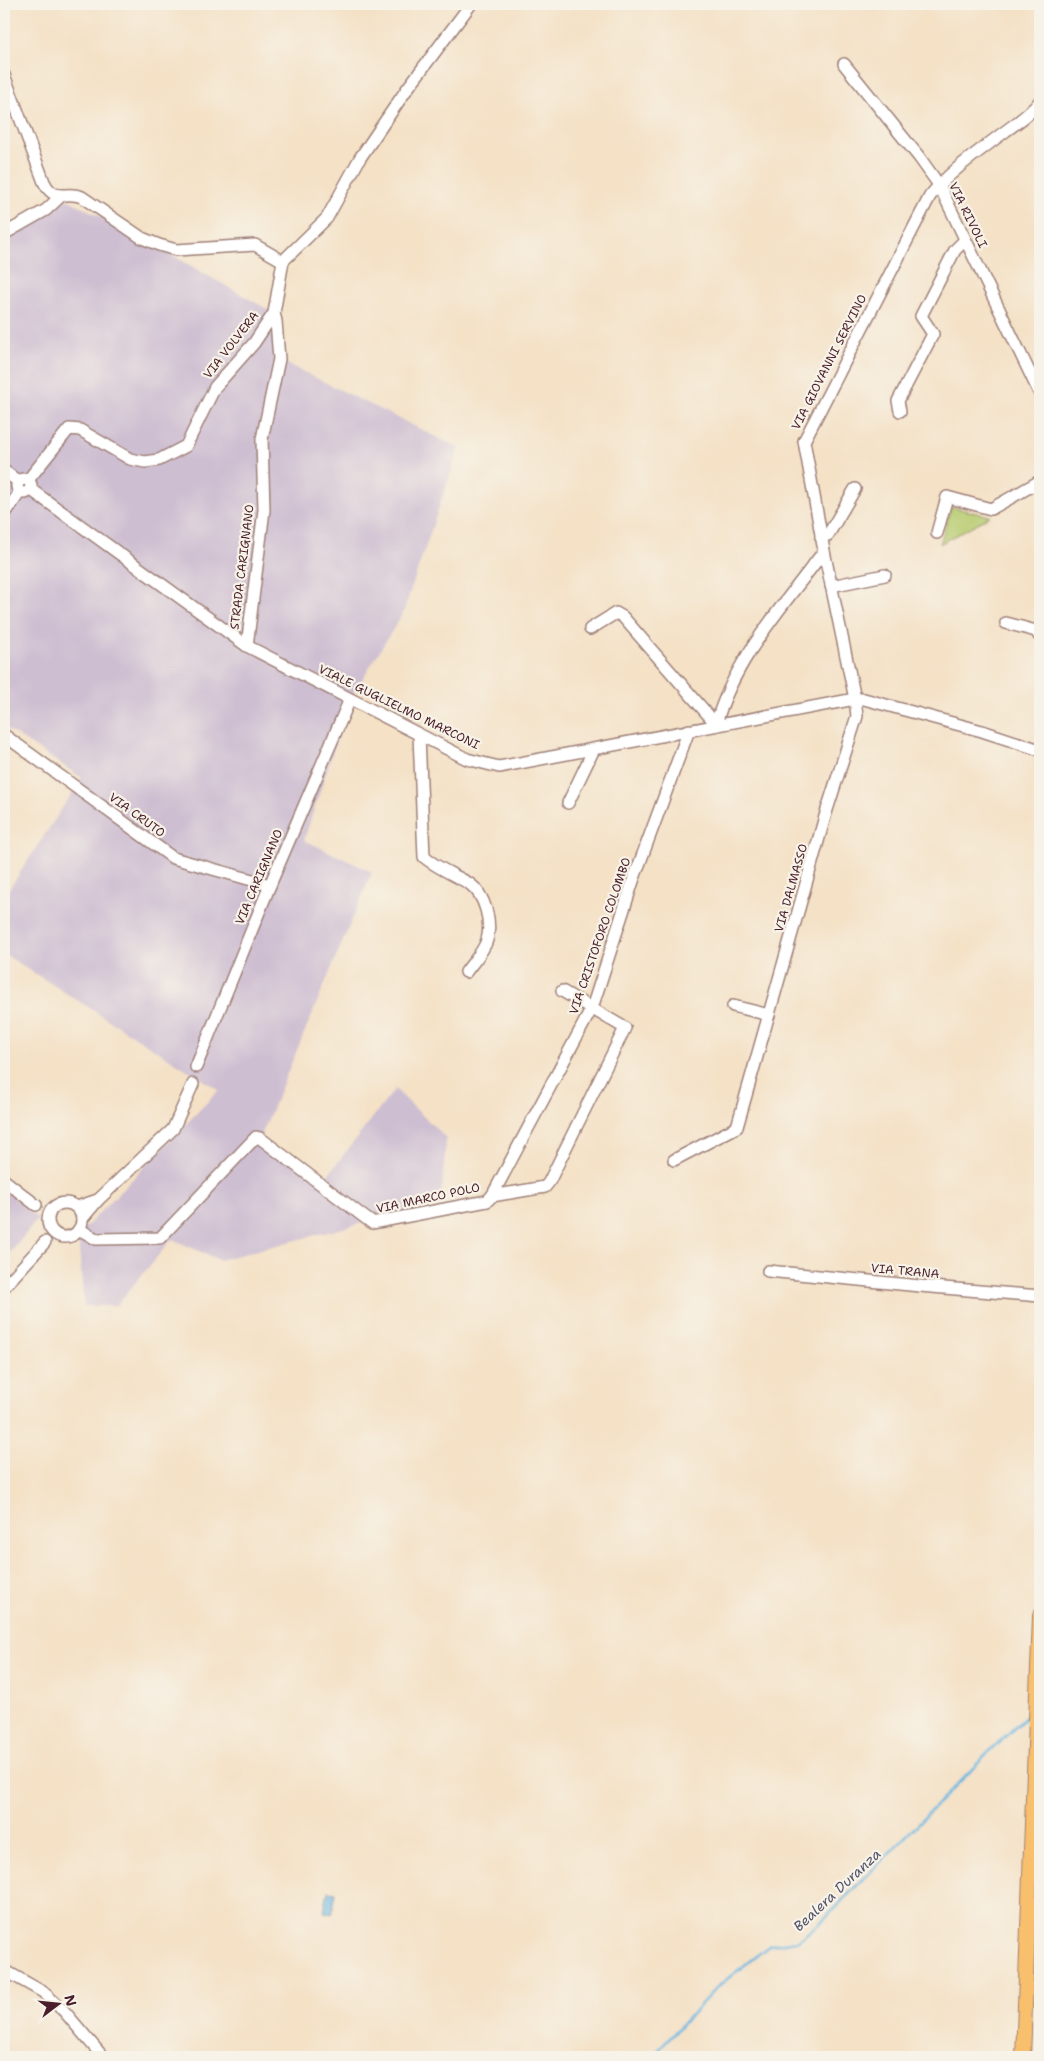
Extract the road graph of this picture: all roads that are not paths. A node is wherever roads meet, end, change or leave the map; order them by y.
1 (472, 4) edge
2 (844, 64) dead end
3 (4, 75) edge
4 (1040, 101) edge
5 (939, 186) junction
6 (61, 196) junction
7 (4, 234) edge
8 (964, 240) junction
9 (283, 261) junction
10 (274, 313) junction
11 (1040, 394) edge
12 (900, 411) dead end
13 (4, 471) edge
14 (1040, 481) edge
15 (25, 486) junction
16 (855, 488) dead end
17 (4, 515) edge
18 (937, 533) dead end
19 (821, 537) junction
20 (824, 551) junction
21 (885, 575) dead end
22 (831, 586) junction
23 (1006, 623) dead end
24 (590, 629) dead end
25 (1040, 638) edge
26 (247, 646) junction
27 (350, 699) junction
28 (855, 699) junction
29 (716, 724) junction
30 (689, 730) junction
31 (982, 731) junction
32 (4, 735) edge
33 (419, 735) junction
34 (1040, 743) edge
35 (594, 749) junction
36 (1040, 750) edge
37 (568, 803) dead end
38 (270, 885) junction
39 (466, 972) dead end
40 (562, 992) dead end
41 (733, 1006) dead end
42 (592, 1008) junction
43 (769, 1015) junction
44 (196, 1067) dead end
45 (193, 1084) dead end
46 (674, 1160) dead end
47 (4, 1180) edge
48 (492, 1196) junction
49 (98, 1200) junction
50 (36, 1205) junction
51 (57, 1205) junction
52 (77, 1207) junction
53 (80, 1224) junction
54 (52, 1227) junction
55 (768, 1271) dead end
56 (4, 1287) edge
57 (1040, 1296) edge
58 (1040, 1616) edge
59 (4, 1970) edge
60 (103, 2057) edge
61 (1023, 2057) edge

1 - 9 street
2 - 5 street, VIA RIVOLI
3 - 6 street
4 - 5 street, VIA GIOVANNI SERVINO
5 - 8 street, VIA RIVOLI
5 - 19 street, VIA GIOVANNI SERVINO
6 - 7 street
6 - 9 street
8 - 11 street, VIA RIVOLI
8 - 12 street
9 - 10 street, VIA VOLVERA
10 - 15 street, VIA VOLVERA
10 - 26 street, STRADA CARIGNANO
13 - 15 street, VIALE GUGLIELMO MARCONI
14 - 18 street
15 - 17 street, VIA VOLVERA
15 - 26 street, VIALE GUGLIELMO MARCONI
16 - 19 street
19 - 20 street, VIA GIOVANNI SERVINO
20 - 22 street, VIA DALMASSO
20 - 29 street
21 - 22 street
22 - 28 street, VIA DALMASSO
23 - 25 street
24 - 29 street
26 - 27 street, VIALE GUGLIELMO MARCONI
27 - 33 street, VIALE GUGLIELMO MARCONI
27 - 38 street, VIA CARIGNANO
28 - 29 street, VIALE GUGLIELMO MARCONI
28 - 31 street, VIALE GUGLIELMO MARCONI
28 - 43 street, VIA DALMASSO
29 - 30 street, VIALE GUGLIELMO MARCONI
30 - 35 street, VIALE GUGLIELMO MARCONI
30 - 42 street, VIA CRISTOFORO COLOMBO
31 - 34 street, VIALE GUGLIELMO MARCONI
31 - 36 street, VIALE GUGLIELMO MARCONI
32 - 38 street, VIA CRUTO
33 - 35 street, VIALE GUGLIELMO MARCONI
33 - 39 street
35 - 37 street
38 - 44 street, VIA CARIGNANO
40 - 42 street, VIA MARCO POLO
41 - 43 street
42 - 48 street, VIA CRISTOFORO COLOMBO
42 - 48 street, VIA MARCO POLO
43 - 46 street, VIA DALMASSO
45 - 49 street
47 - 50 street
48 - 53 street, VIA MARCO POLO
49 - 52 street
49 - 53 street
50 - 51 street
50 - 54 street
51 - 52 street
51 - 54 street
52 - 53 street
53 - 54 street
54 - 56 street
55 - 57 street, VIA TRANA
58 - 61 main road
59 - 60 street

